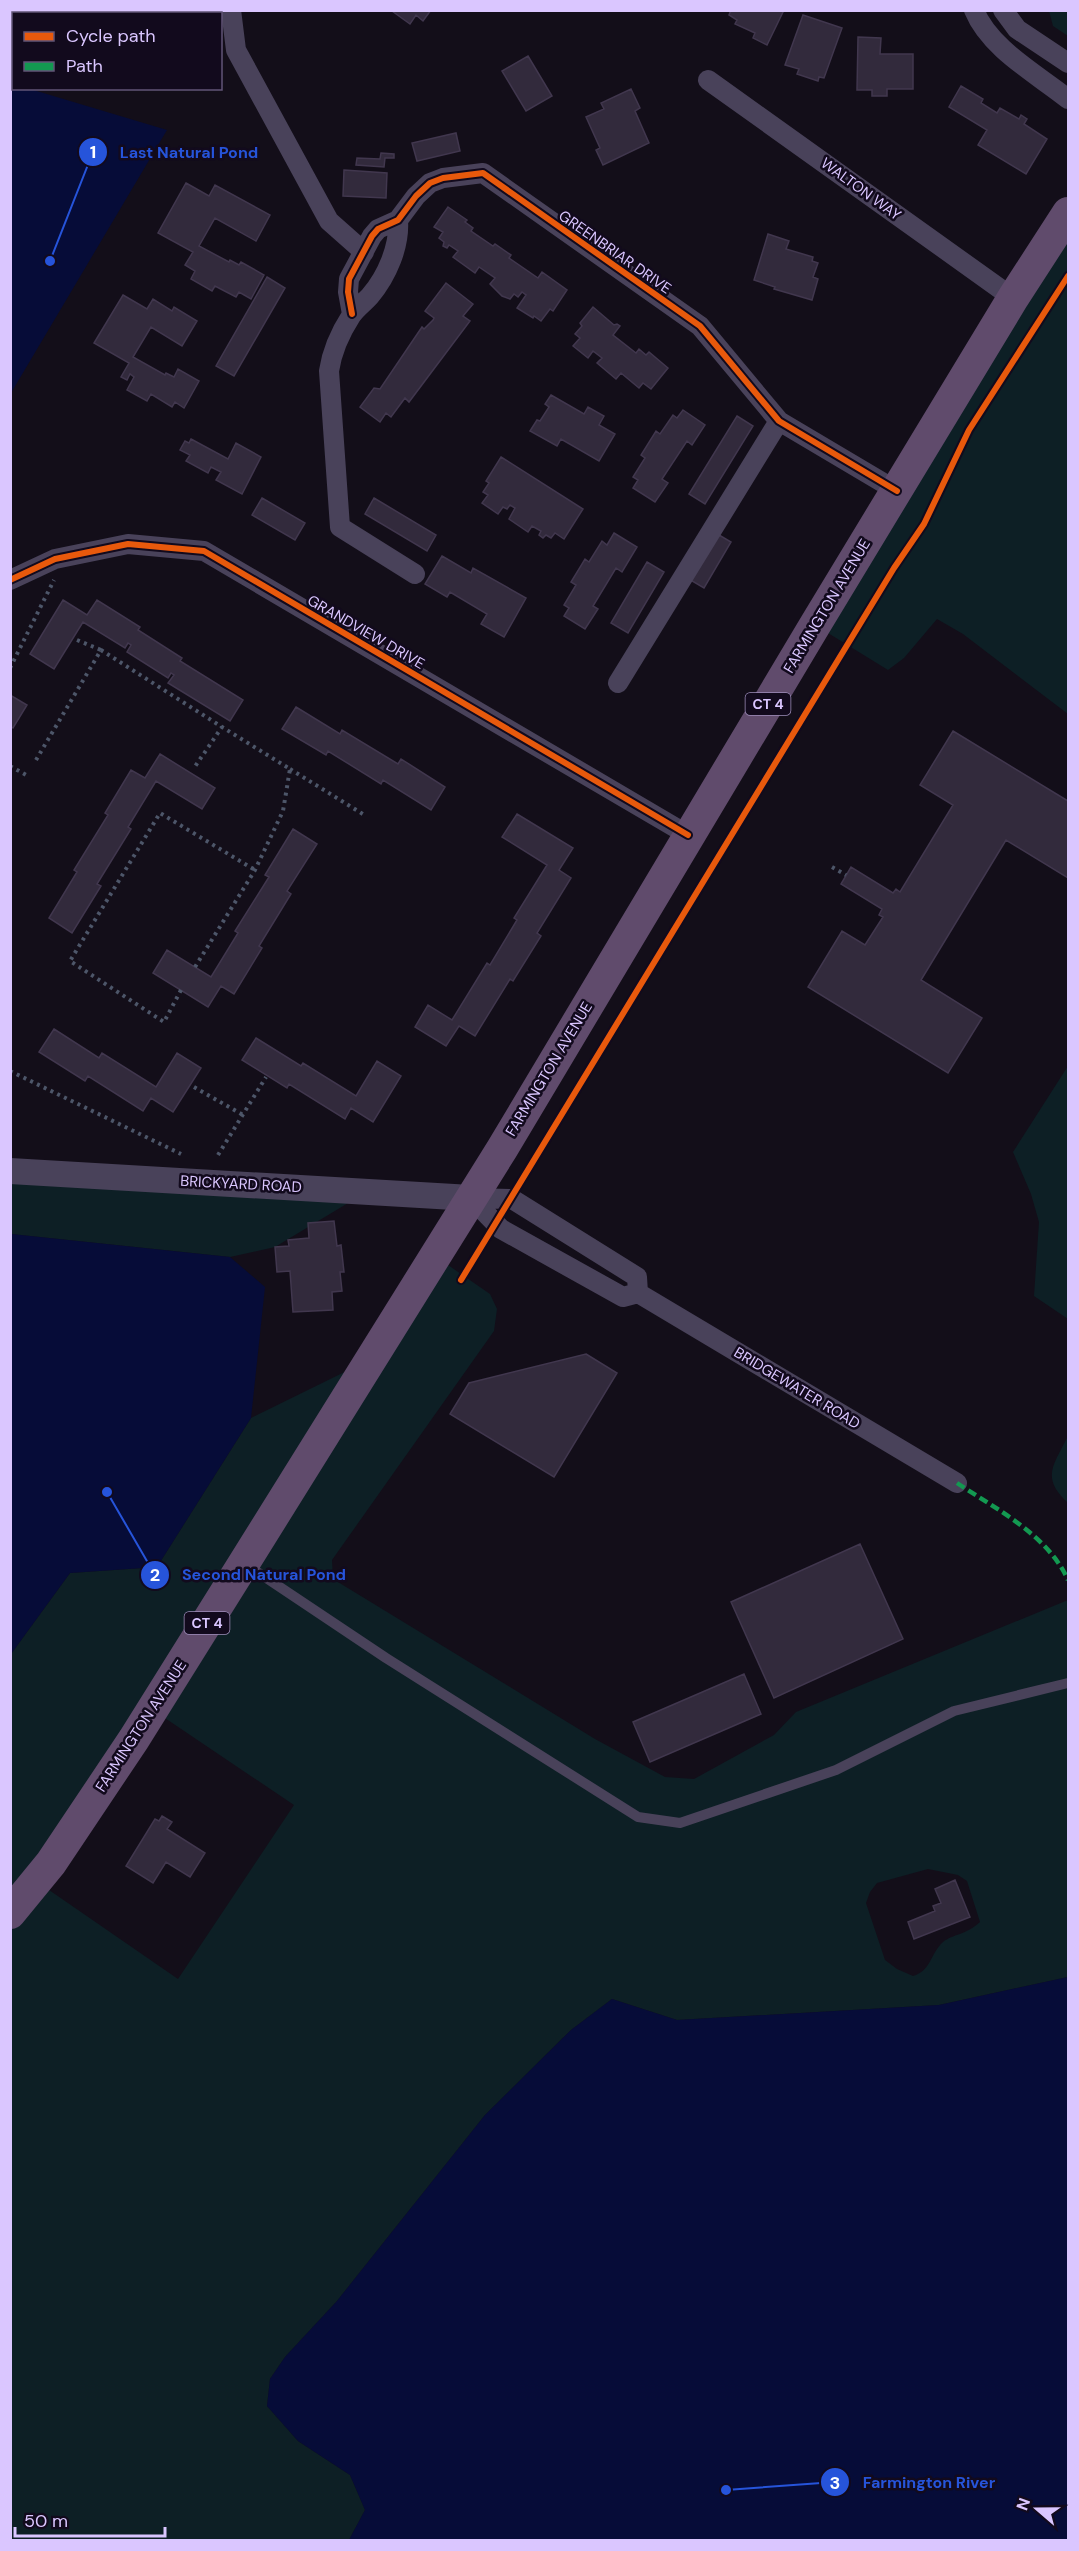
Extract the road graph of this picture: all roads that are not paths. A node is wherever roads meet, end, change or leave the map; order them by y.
1 (231, 10) edge
2 (974, 10) edge
3 (1003, 10) edge
4 (1068, 63) edge
5 (708, 80) dead end
6 (1068, 99) edge
7 (1068, 213) edge
8 (398, 220) junction
9 (364, 252) junction
10 (1013, 298) junction
11 (352, 314) junction
12 (779, 421) junction
13 (897, 490) junction
14 (415, 574) dead end
15 (10, 580) edge
16 (618, 683) dead end
17 (688, 835) junction
18 (10, 1171) edge
19 (471, 1198) junction
20 (638, 1293) junction
21 (957, 1482) dead end
22 (244, 1563) junction
23 (1068, 1683) edge
24 (10, 1913) edge

1 - 9 street
2 - 6 street
3 - 4 street
5 - 10 street, WALTON WAY
7 - 10 main road, FARMINGTON AVENUE / CT 4
8 - 9 street, GREENBRIAR DRIVE
8 - 11 street, GREENBRIAR DRIVE
8 - 12 street, GREENBRIAR DRIVE
9 - 11 street, GREENBRIAR DRIVE
10 - 13 main road, FARMINGTON AVENUE / CT 4
11 - 14 street, GREENBRIAR DRIVE
12 - 13 street, GREENBRIAR DRIVE
12 - 16 street
13 - 17 main road, FARMINGTON AVENUE / CT 4
15 - 17 street, GRANDVIEW DRIVE
17 - 19 main road, FARMINGTON AVENUE / CT 4
18 - 19 street, BRICKYARD ROAD
19 - 20 street, BRIDGEWATER ROAD
19 - 20 street
19 - 22 main road, FARMINGTON AVENUE / CT 4
20 - 21 street, BRIDGEWATER ROAD
22 - 23 lane
22 - 24 main road, FARMINGTON AVENUE / CT 4

